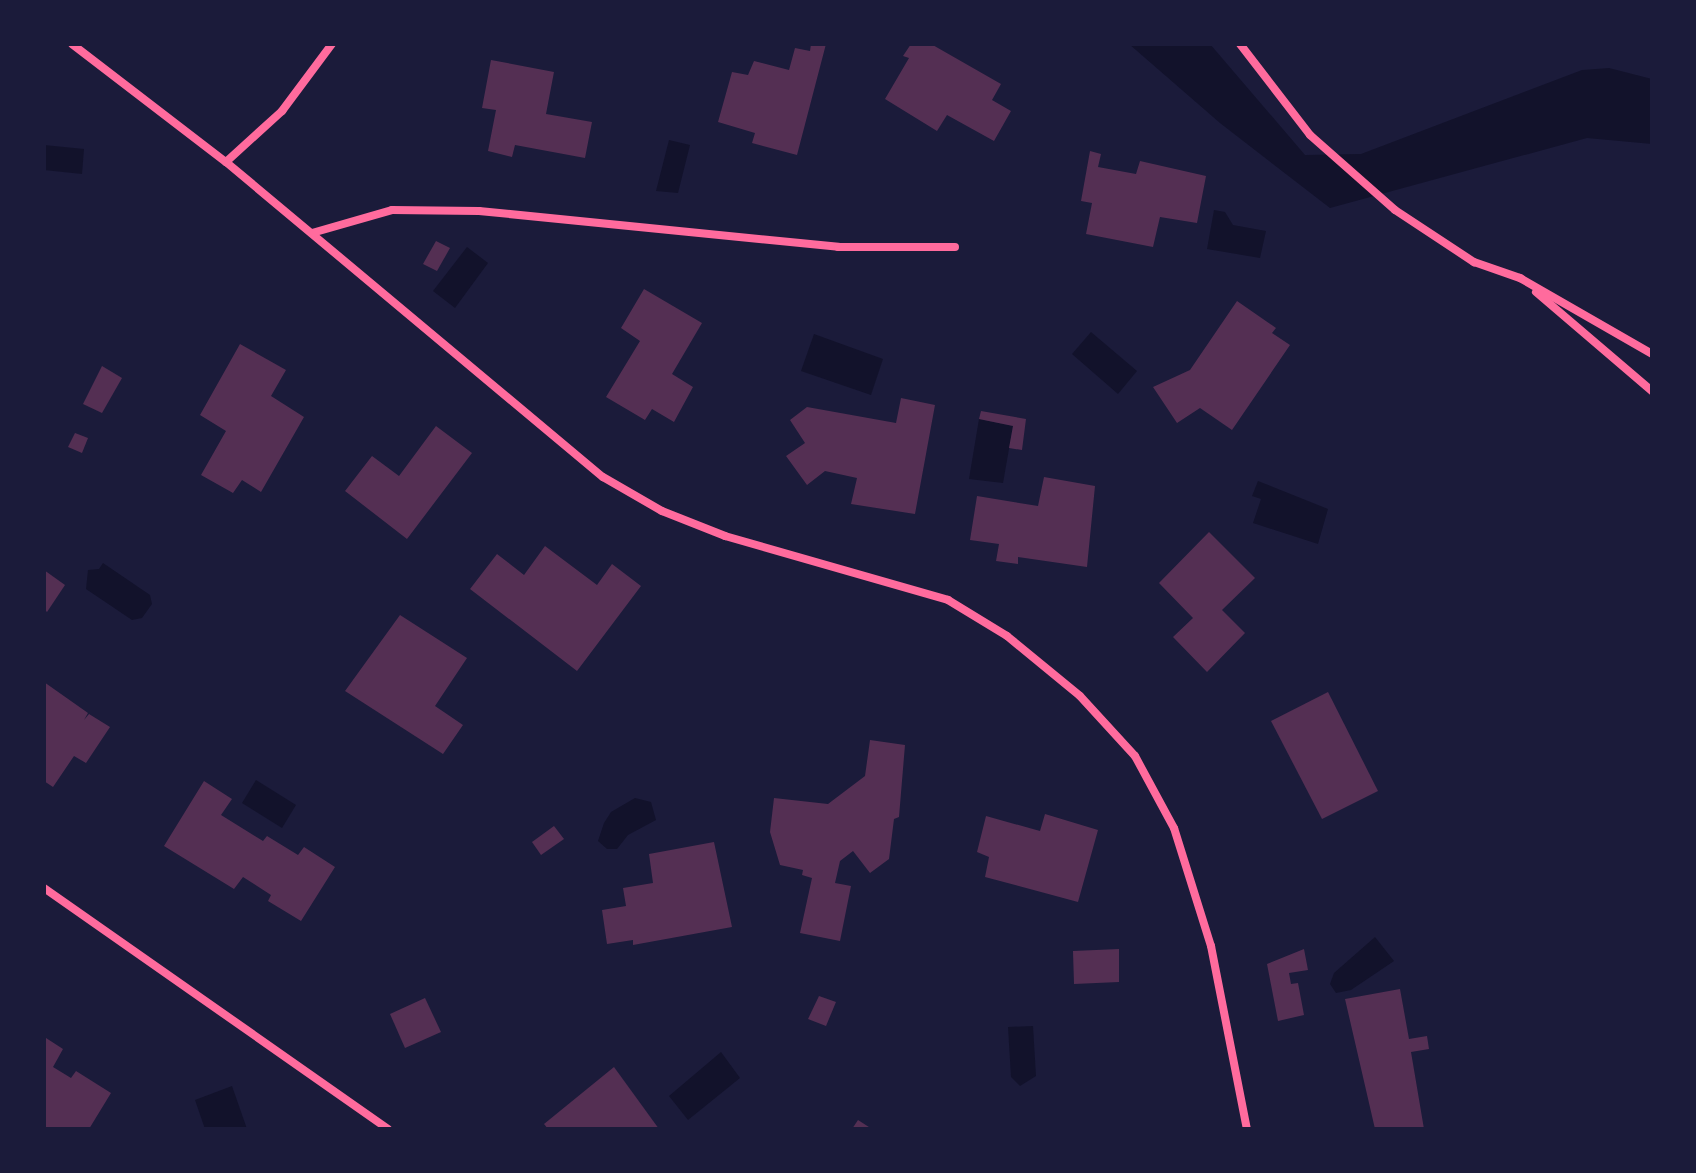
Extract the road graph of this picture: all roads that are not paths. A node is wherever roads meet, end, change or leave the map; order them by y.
1 (72, 44) edge
2 (332, 44) edge
3 (1240, 44) edge
4 (226, 162) junction
5 (312, 233) junction
6 (955, 247) dead end
7 (1520, 278) junction
8 (1652, 354) edge
9 (1652, 391) edge
10 (44, 888) edge
11 (388, 1129) edge
12 (1247, 1129) edge

1 - 4 street
2 - 4 street
3 - 7 street
4 - 5 street
5 - 6 street
5 - 12 street
7 - 8 street
7 - 9 street
10 - 11 street

